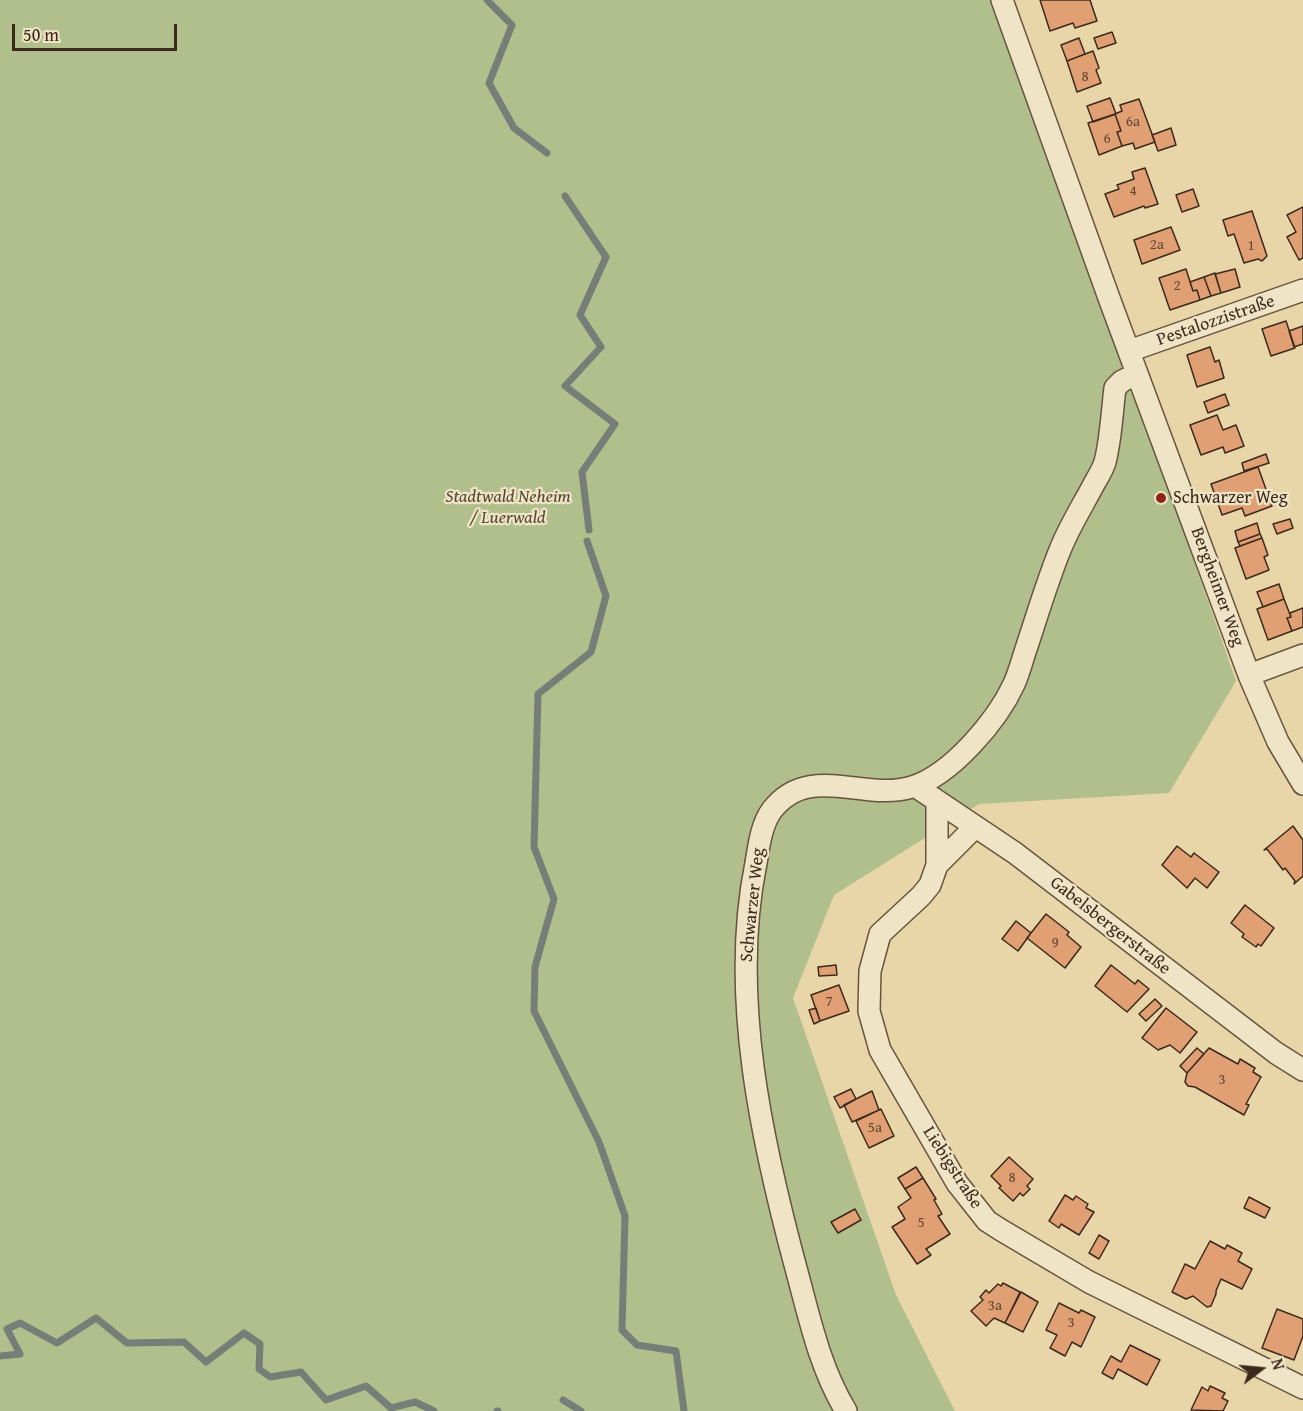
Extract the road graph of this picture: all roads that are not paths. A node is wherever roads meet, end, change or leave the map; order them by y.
1 (1002, 0) edge
2 (1303, 290) edge
3 (1129, 351) junction
4 (1137, 374) junction
5 (1303, 655) edge
6 (1250, 675) junction
7 (1303, 784) edge
8 (915, 786) junction
9 (937, 802) junction
10 (975, 827) junction
11 (937, 865) junction
12 (1303, 1070) edge
13 (1303, 1388) edge
14 (846, 1411) edge

1 - 3 street
2 - 3 street, Pestalozzistraße
3 - 4 street, Bergheimer Weg
4 - 6 street, Bergheimer Weg
4 - 8 street, Schwarzer Weg
5 - 6 street
6 - 7 street, Bergheimer Weg
8 - 9 street, Gabelsbergerstraße
8 - 14 street, Schwarzer Weg
9 - 10 street, Gabelsbergerstraße
9 - 11 street, Liebigstraße
10 - 11 street, Liebigstraße
10 - 12 street, Gabelsbergerstraße
11 - 13 street, Liebigstraße

